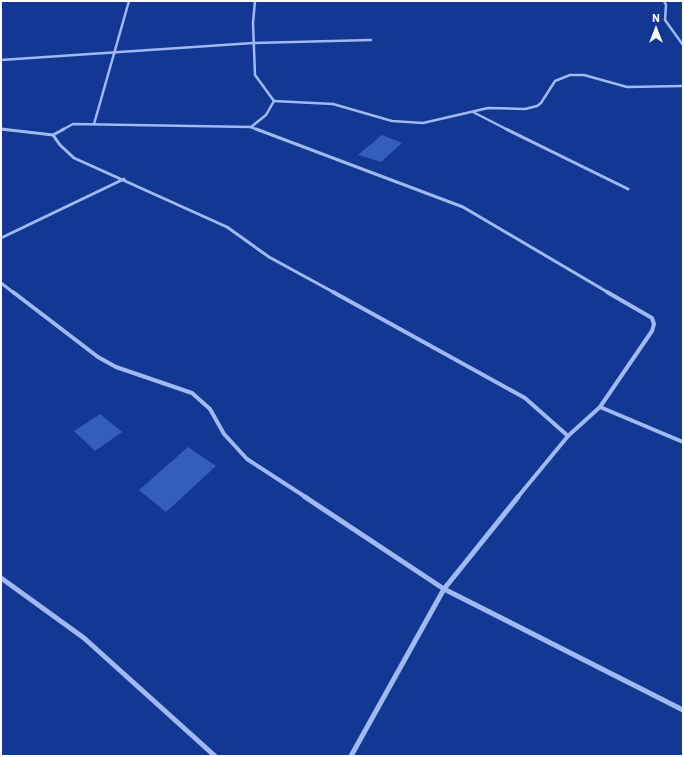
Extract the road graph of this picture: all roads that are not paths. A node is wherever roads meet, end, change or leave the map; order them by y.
1 (129, 1) edge
2 (255, 1) edge
3 (664, 1) edge
4 (371, 40) dead end
5 (253, 43) junction
6 (683, 45) edge
7 (115, 51) junction
8 (1, 60) edge
9 (683, 86) edge
10 (274, 101) junction
11 (472, 112) junction
12 (94, 124) junction
13 (251, 127) junction
14 (1, 129) edge
15 (53, 135) junction
16 (124, 179) junction
17 (628, 189) dead end
18 (1, 238) edge
19 (1, 283) edge
20 (600, 408) junction
21 (568, 436) junction
22 (683, 442) edge
23 (1, 578) edge
24 (444, 589) junction
25 (683, 710) edge
26 (215, 756) edge
27 (351, 756) edge

1 - 7 street
2 - 5 street
3 - 6 street
4 - 5 street
5 - 7 street
5 - 10 street
7 - 8 street
7 - 12 street
9 - 11 street
10 - 11 street
10 - 13 street
11 - 17 street
12 - 13 street
12 - 15 street
13 - 20 street
14 - 15 street
15 - 16 street
16 - 18 street
16 - 21 street
19 - 24 street
20 - 21 street
20 - 22 street
21 - 24 street
23 - 26 street
24 - 25 street
24 - 27 street

